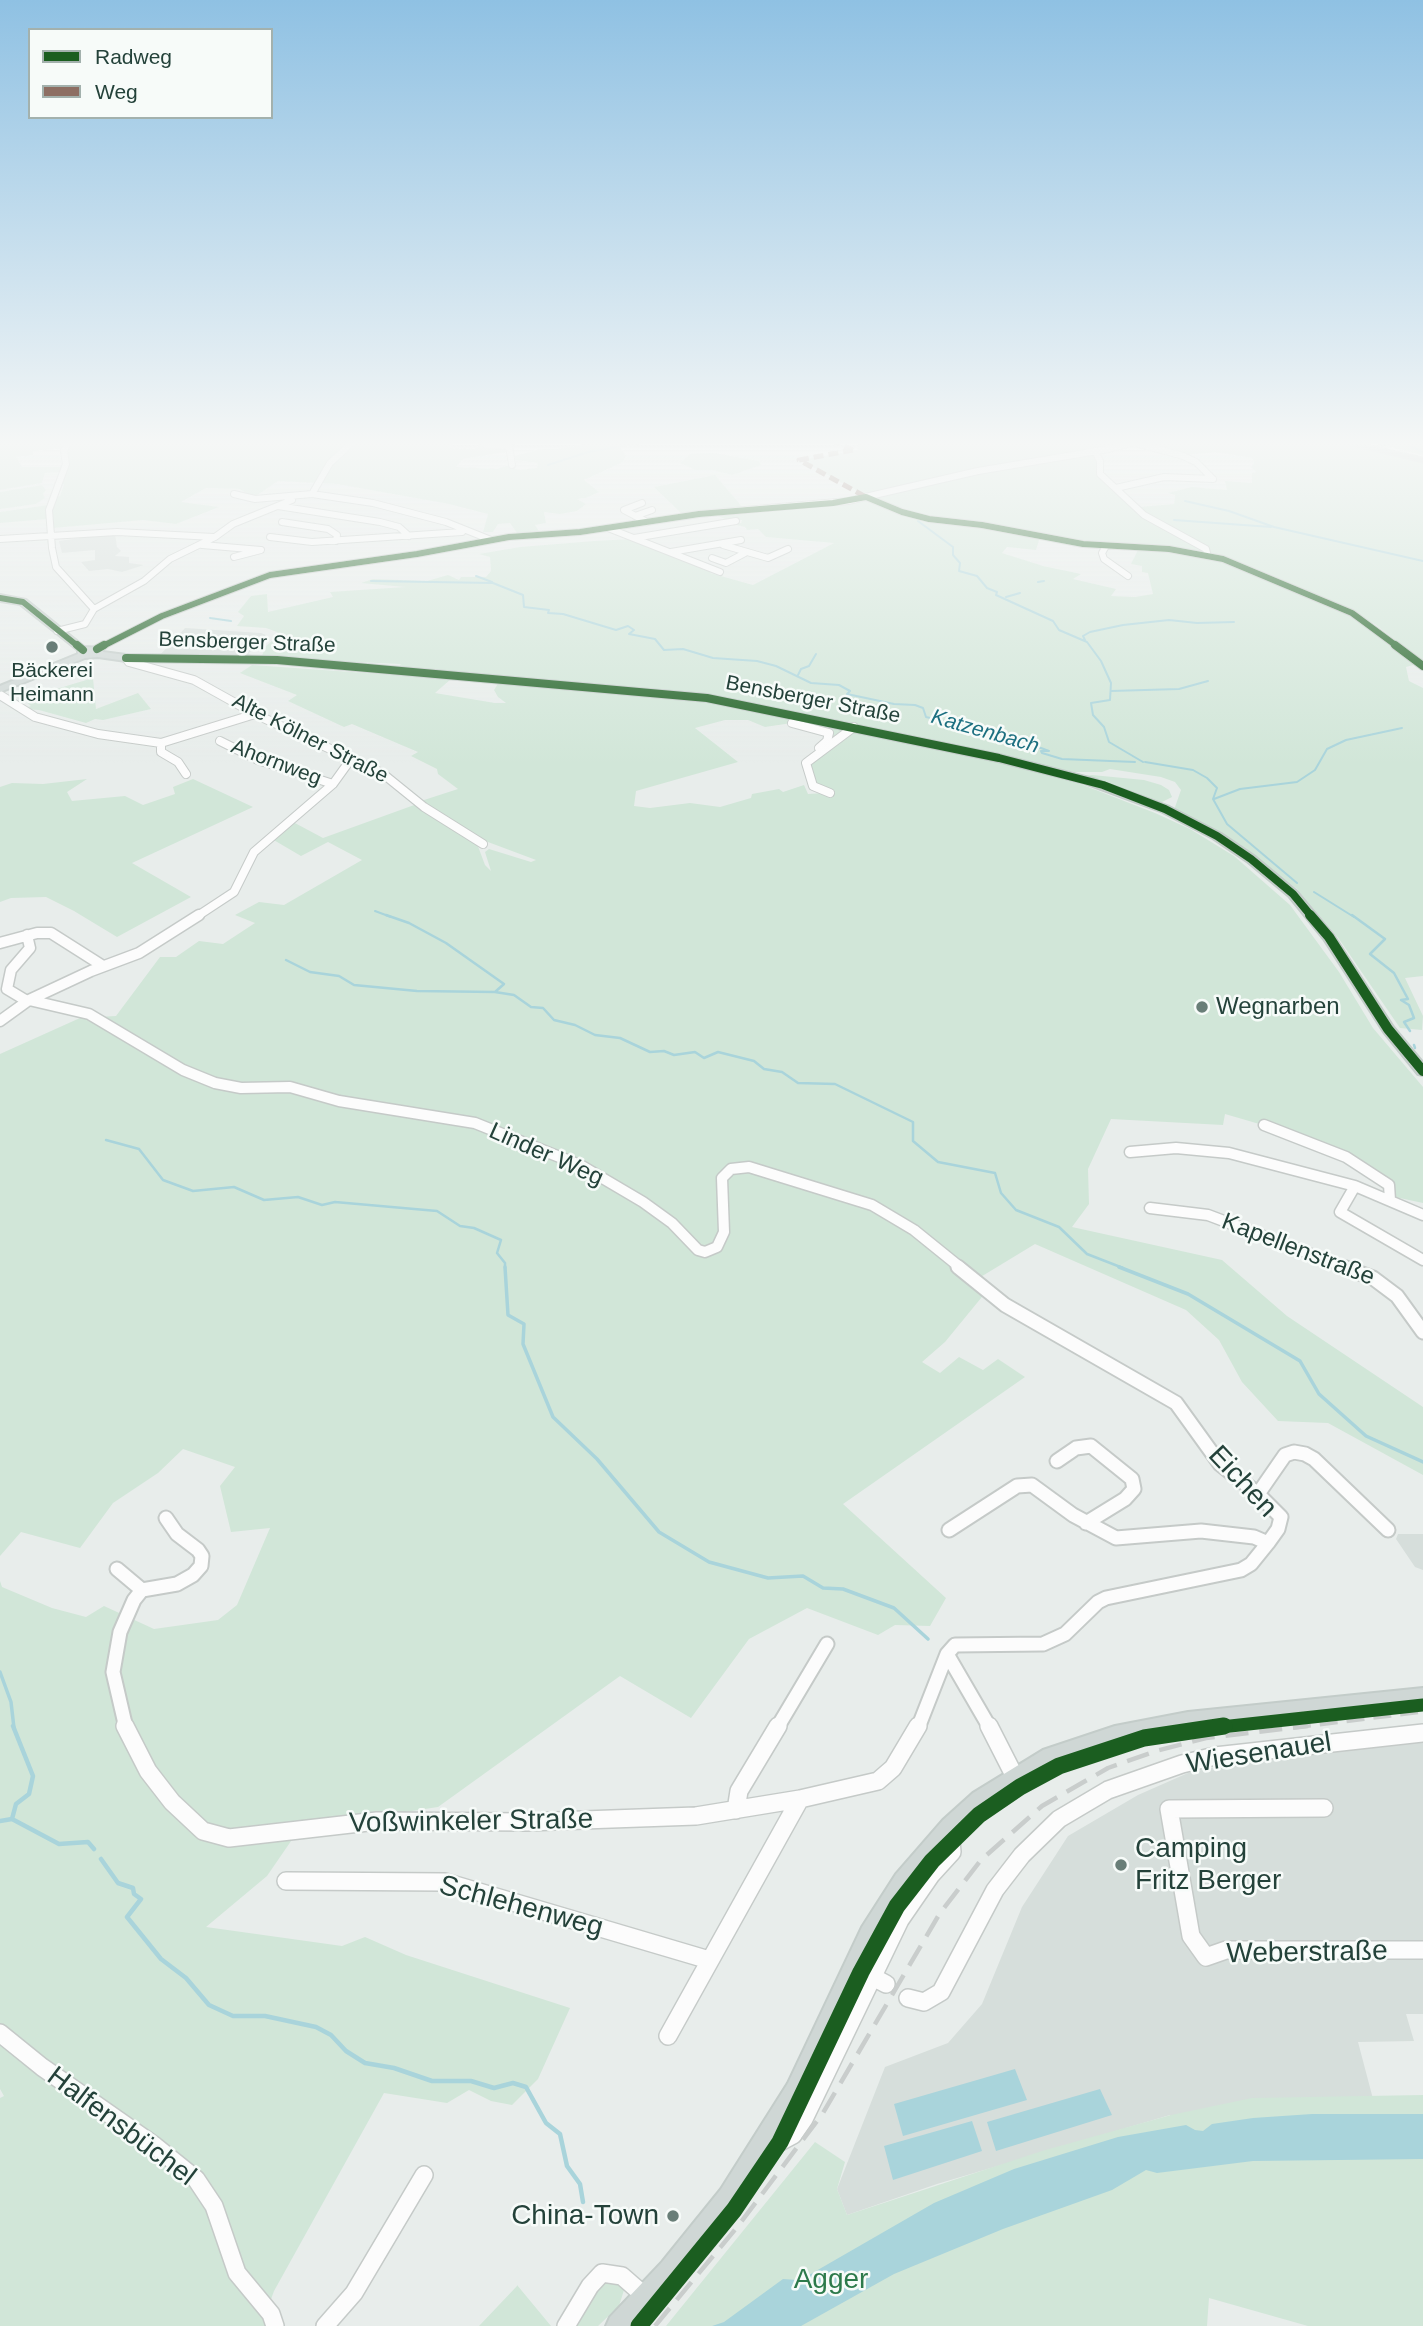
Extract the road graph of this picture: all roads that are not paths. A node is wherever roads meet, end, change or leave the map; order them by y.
1 (52, 549) edge
2 (190, 549) edge
3 (246, 549) edge
4 (446, 549) edge
5 (658, 549) edge
6 (690, 549) edge
7 (733, 549) edge
8 (788, 549) dead end
9 (1105, 549) edge
10 (1161, 549) edge
11 (1205, 549) edge
12 (668, 552) junction
13 (745, 553) junction
14 (1205, 555) junction
15 (234, 557) dead end
16 (712, 558) dead end
17 (719, 572) dead end
18 (1128, 576) dead end
19 (3, 599) edge
20 (94, 609) junction
21 (57, 631) junction
22 (97, 651) junction
23 (83, 653) junction
24 (126, 657) junction
25 (1423, 666) edge
26 (0, 689) edge
27 (0, 695) edge
28 (255, 714) junction
29 (792, 723) dead end
30 (853, 727) junction
31 (220, 741) dead end
32 (161, 743) junction
33 (351, 759) junction
34 (808, 761) junction
35 (186, 775) dead end
36 (333, 784) junction
37 (830, 793) dead end
38 (483, 844) dead end
39 (27, 935) junction
40 (0, 943) edge
41 (103, 966) junction
42 (28, 1001) junction
43 (0, 1021) edge
44 (1423, 1071) edge
45 (1265, 1125) dead end
46 (1130, 1152) dead end
47 (1355, 1186) junction
48 (1390, 1200) junction
49 (1150, 1208) dead end
50 (1423, 1215) edge
51 (1423, 1260) edge
52 (965, 1271) joint
53 (1423, 1332) edge
54 (1057, 1461) dead end
55 (1258, 1494) junction
56 (166, 1518) dead end
57 (1086, 1523) junction
58 (949, 1530) dead end
59 (1388, 1530) dead end
60 (1268, 1544) junction
61 (117, 1569) dead end
62 (142, 1590) junction
63 (827, 1644) dead end
64 (944, 1659) junction
65 (1423, 1696) edge
66 (1423, 1733) edge
67 (1015, 1777) junction
68 (800, 1800) junction
69 (1324, 1808) dead end
70 (736, 1810) junction
71 (950, 1827) junction
72 (286, 1881) dead end
73 (1423, 1950) edge
74 (709, 1960) junction
75 (908, 1998) dead end
76 (0, 2033) edge
77 (668, 2036) dead end
78 (769, 2137) junction
79 (424, 2175) dead end
80 (646, 2297) junction
81 (275, 2326) edge
82 (325, 2326) edge
83 (566, 2326) edge
84 (620, 2326) edge

1 - 20 street
2 - 20 street
3 - 15 street
4 - 22 street
5 - 12 street
6 - 12 street
7 - 13 street
8 - 13 street
9 - 18 street
10 - 14 street
11 - 14 street
12 - 17 street
13 - 16 street
14 - 25 street
19 - 21 main road
20 - 21 street
21 - 23 main road
22 - 23 main road, Bensberger Straße
22 - 24 main road, Bensberger Straße
23 - 26 main road, Bensberger Straße
24 - 28 street, Alte Kölner Straße
24 - 30 main road, Bensberger Straße
27 - 32 street
28 - 32 street
28 - 33 street, Alte Kölner Straße
29 - 34 street
30 - 34 street
30 - 44 main road, Bensberger Straße
31 - 36 street, Ahornweg
32 - 35 street
33 - 36 street
33 - 38 street, Alte Kölner Straße
34 - 37 street
36 - 41 street
39 - 40 street
39 - 41 street
39 - 42 street
41 - 42 street
42 - 43 street
42 - 52 street, Linder Weg
45 - 48 street
46 - 47 street
47 - 48 street
47 - 51 street
48 - 50 street
49 - 53 street, Kapellenstraße
52 - 55 street, Eichen
54 - 57 street
55 - 59 street
55 - 60 street, Eichen
56 - 62 street
57 - 58 street
57 - 60 street
60 - 64 street, Eichen
61 - 62 street
62 - 70 street, Voßwinkeler Straße
63 - 70 street
64 - 67 street
64 - 68 street, Voßwinkeler Straße
65 - 67 main road
66 - 75 street, Wiesenauel
67 - 71 main road
68 - 70 street, Voßwinkeler Straße
68 - 74 street
69 - 73 street, Weberstraße
71 - 78 main road
71 - 78 street
72 - 74 street, Schlehenweg
74 - 77 street
76 - 81 street, Halfensbüchel
78 - 80 main road
79 - 82 street
80 - 83 street
80 - 84 main road

